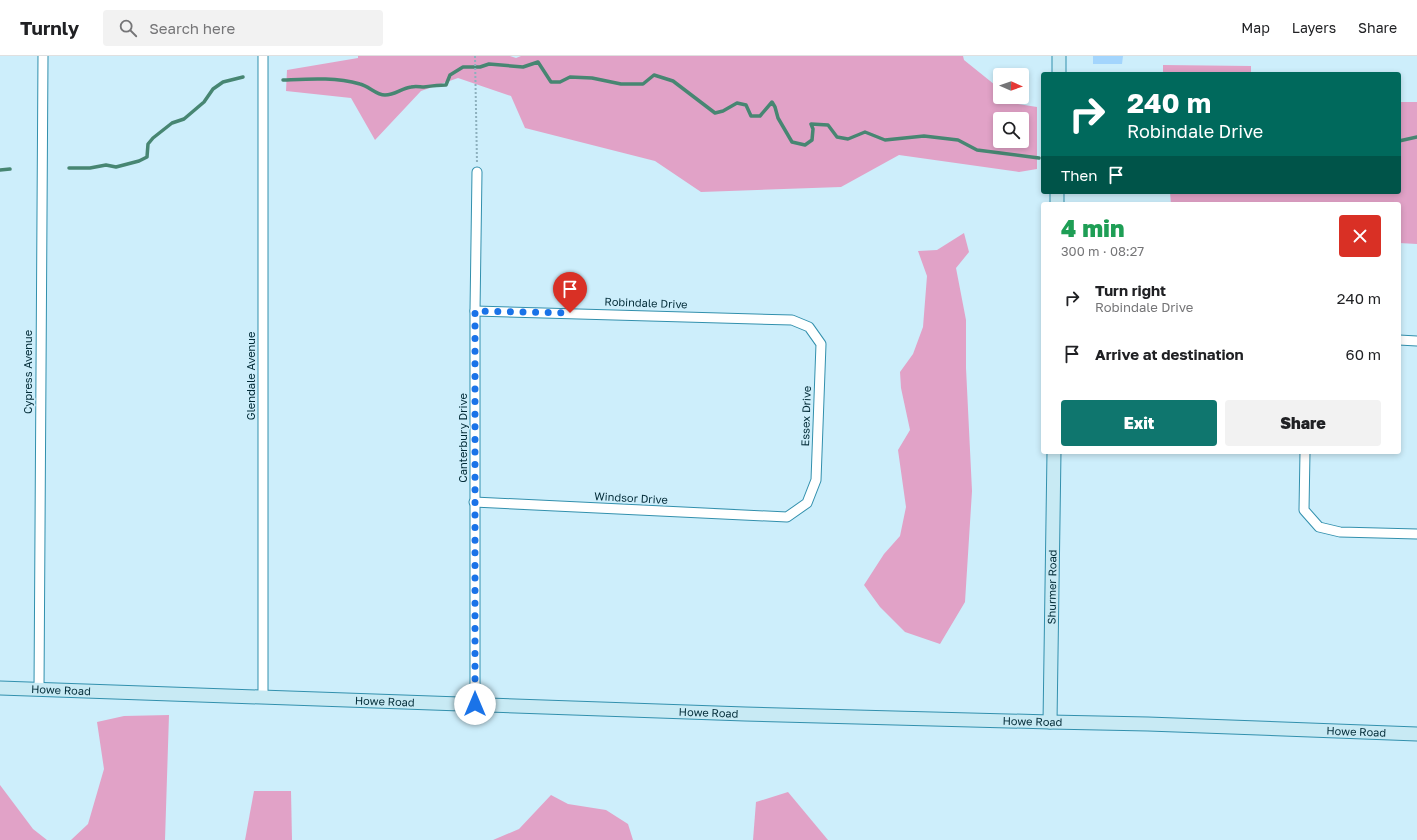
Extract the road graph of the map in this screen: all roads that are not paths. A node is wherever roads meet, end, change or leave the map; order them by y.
1 (43, 56) edge
2 (263, 56) edge
3 (1060, 56) edge
4 (1059, 72) edge
5 (477, 172) road end
6 (475, 311) junction
7 (792, 320) joint
8 (1401, 340) edge
9 (1417, 341) edge
10 (1054, 454) edge
11 (1306, 454) edge
12 (474, 502) junction
13 (787, 518) joint
14 (1417, 534) edge
15 (0, 688) edge
16 (39, 689) junction
17 (263, 697) junction
18 (475, 704) junction
19 (1050, 722) junction
20 (1417, 734) edge

1 - 16 street, Cypress Avenue
2 - 17 street, Glendale Avenue
3 - 4 street
5 - 6 street, Canterbury Drive
6 - 7 street, Robindale Drive
6 - 12 street, Canterbury Drive
7 - 13 street, Essex Drive
8 - 9 street
10 - 19 street, Shurmer Road
11 - 14 street
12 - 13 street, Windsor Drive
12 - 18 street, Canterbury Drive
15 - 16 street, Howe Road
16 - 17 street, Howe Road
17 - 18 street, Howe Road
18 - 19 street, Howe Road
19 - 20 street, Howe Road

